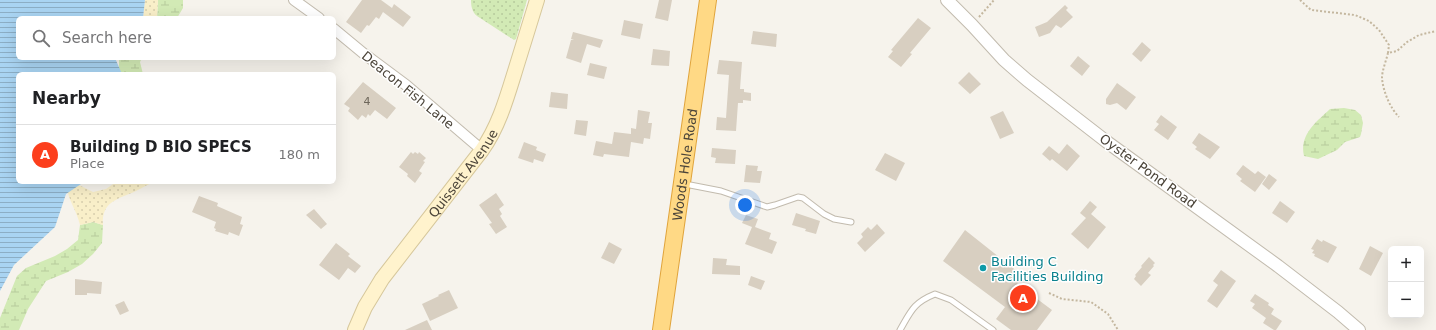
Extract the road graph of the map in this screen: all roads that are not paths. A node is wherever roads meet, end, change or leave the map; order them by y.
1 (294, 0) edge
2 (537, 0) edge
3 (708, 0) edge
4 (947, 0) edge
5 (316, 16) edge
6 (336, 31) edge
7 (482, 150) junction
8 (682, 183) junction
9 (851, 222) dead end
10 (355, 330) edge
11 (661, 330) edge
12 (900, 330) edge
13 (993, 330) edge
14 (1359, 330) edge

1 - 5 street
2 - 7 main road, Quissett Avenue
3 - 8 highway, Woods Hole Road
4 - 14 street, Oyster Pond Road
6 - 7 street, Deacon Fish Lane
7 - 10 main road, Quissett Avenue
8 - 9 lane
8 - 11 highway, Woods Hole Road
12 - 13 lane

